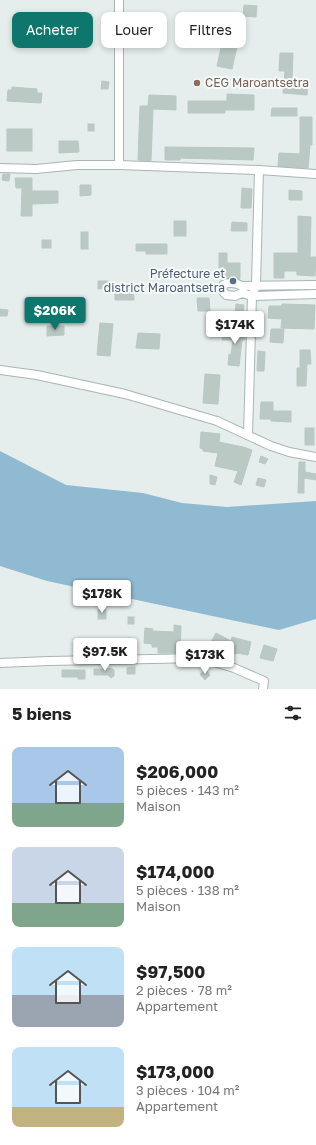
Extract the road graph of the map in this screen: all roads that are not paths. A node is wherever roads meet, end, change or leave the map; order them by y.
1 (119, 0) edge
2 (119, 165) junction
3 (0, 168) edge
4 (260, 170) junction
5 (316, 174) edge
6 (256, 285) junction
7 (316, 285) edge
8 (316, 294) edge
9 (252, 296) junction
10 (0, 370) edge
11 (248, 435) junction
12 (316, 457) edge
13 (0, 663) edge
14 (263, 689) edge

1 - 2 street
2 - 3 street
2 - 4 street
4 - 5 street
4 - 6 street
6 - 7 street
6 - 9 street
6 - 9 street
8 - 9 street
9 - 11 street
10 - 11 street
11 - 12 street
13 - 14 street

